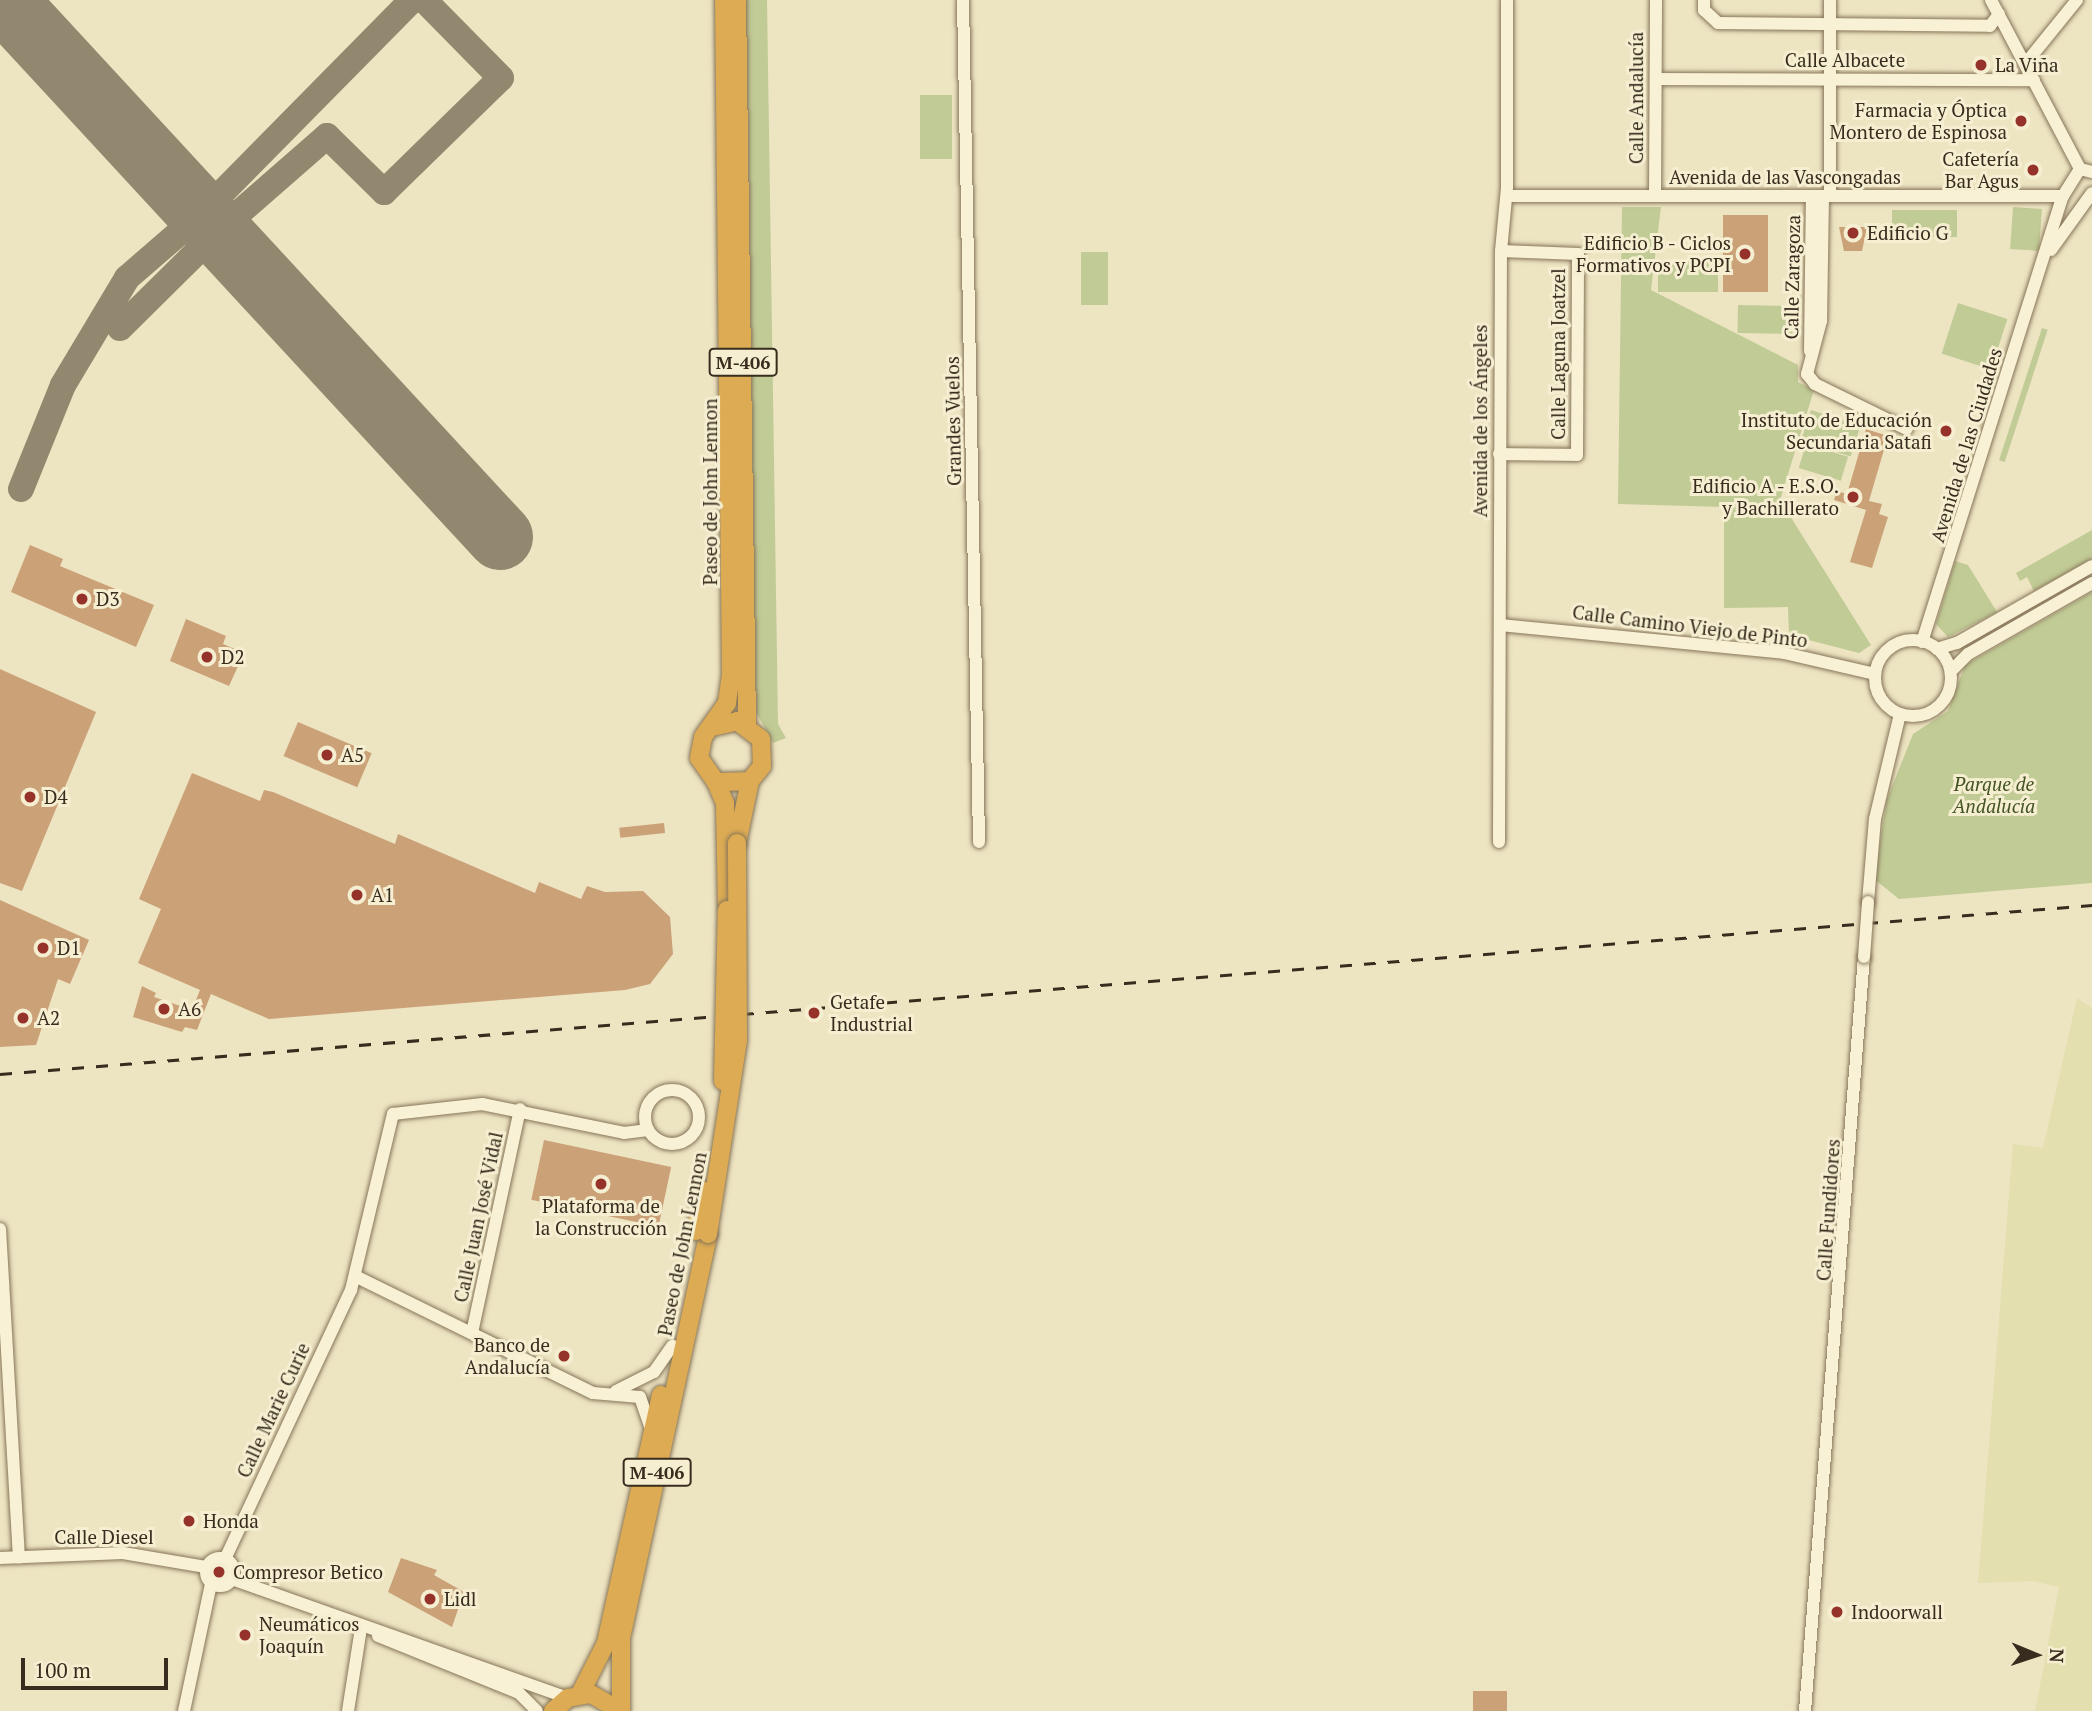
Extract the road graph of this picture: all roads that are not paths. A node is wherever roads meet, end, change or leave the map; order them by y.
1 (724, 0) edge
2 (737, 0) edge
3 (963, 0) edge
4 (1507, 0) edge
5 (1656, 0) edge
6 (1704, 0) edge
7 (1830, 0) edge
8 (1992, 0) edge
9 (2077, 0) edge
10 (1999, 14) junction
11 (1830, 25) junction
12 (2026, 64) junction
13 (1656, 79) junction
14 (1830, 79) junction
15 (2034, 80) junction
16 (2087, 167) edge
17 (2092, 193) edge
18 (1507, 195) junction
19 (1655, 196) junction
20 (1822, 196) junction
21 (2062, 201) junction
22 (2075, 215) junction
23 (1500, 251) junction
24 (2045, 258) junction
25 (1908, 429) dead end
26 (1499, 454) junction
27 (2092, 566) edge
28 (2092, 583) edge
29 (1500, 625) junction
30 (1922, 642) junction
31 (1937, 649) junction
32 (1951, 671) junction
33 (1875, 674) junction
34 (1900, 714) junction
35 (747, 724) junction
36 (712, 727) junction
37 (750, 781) junction
38 (716, 782) junction
39 (732, 841) junction
40 (979, 842) dead end
41 (1499, 842) dead end
42 (520, 1109) junction
43 (648, 1130) junction
44 (1, 1228) edge
45 (701, 1232) junction
46 (355, 1276) junction
47 (472, 1333) junction
48 (672, 1346) junction
49 (610, 1394) junction
50 (651, 1437) junction
51 (19, 1557) junction
52 (0, 1558) edge
53 (225, 1559) junction
54 (206, 1567) junction
55 (232, 1579) junction
56 (211, 1584) junction
57 (367, 1630) junction
58 (574, 1696) junction
59 (184, 1711) edge
60 (348, 1711) edge
61 (537, 1711) edge
62 (553, 1711) edge
63 (620, 1711) edge
64 (1805, 1711) edge

1 - 36 highway, Paseo de John Lennon / M-406
2 - 35 highway, Paseo de John Lennon / M-406
3 - 40 street, Grandes Vuelos
4 - 18 street, Avenida de los Ángeles
5 - 13 street, Calle Andalucía
6 - 11 street
7 - 11 street, Calle Zaragoza
8 - 10 street
9 - 12 street
10 - 11 street
10 - 12 street
11 - 14 street, Calle Zaragoza
12 - 15 street
13 - 14 street, Calle Albacete
13 - 19 street, Calle Andalucía
14 - 15 street, Calle Albacete
14 - 20 street, Calle Zaragoza
15 - 16 street
16 - 21 street, Avenida de las Ciudades
17 - 22 street, Avenida de las Ciudades
18 - 19 street, Avenida de las Vascongadas
18 - 23 street, Avenida de los Ángeles
19 - 20 street, Avenida de las Vascongadas
20 - 21 street, Avenida de las Vascongadas
20 - 25 street, Calle Zaragoza
21 - 22 street
21 - 24 street, Avenida de las Ciudades
22 - 24 street, Avenida de las Ciudades
23 - 26 street, Avenida de los Ángeles
23 - 26 street, Calle Laguna Joatzel
24 - 30 street, Avenida de las Ciudades
26 - 29 street, Avenida de los Ángeles
27 - 31 street
28 - 32 street
29 - 33 street, Calle Camino Viejo de Pinto
29 - 41 street, Avenida de los Ángeles
30 - 31 street
30 - 33 street
31 - 32 street
32 - 34 street
33 - 34 street
34 - 64 street, Calle Fundidores, bridge
35 - 36 highway
35 - 37 highway, M-406
36 - 38 highway, M-406
37 - 38 highway
37 - 39 highway, Paseo de John Lennon / M-406
38 - 39 highway, Paseo de John Lennon / M-406
39 - 45 highway, Paseo de John Lennon / M-406, bridge
42 - 43 street
42 - 46 street, Calle Marie Curie
42 - 47 street, Calle Juan José Vidal
43 - 43 street
44 - 51 street
45 - 48 highway, Paseo de John Lennon / M-406
45 - 63 highway, Paseo de John Lennon / M-406
46 - 47 street
46 - 53 street, Calle Marie Curie
47 - 49 street
48 - 49 street
48 - 50 highway, Paseo de John Lennon / M-406
49 - 50 street
50 - 58 highway, Paseo de John Lennon / M-406
51 - 52 street, Calle Diesel
51 - 54 street, Calle Diesel
53 - 54 street
53 - 55 street
54 - 56 street
55 - 56 street
55 - 57 street
56 - 59 street
57 - 58 street
57 - 60 street
57 - 61 street
58 - 62 highway, M-406
58 - 63 highway, M-406

